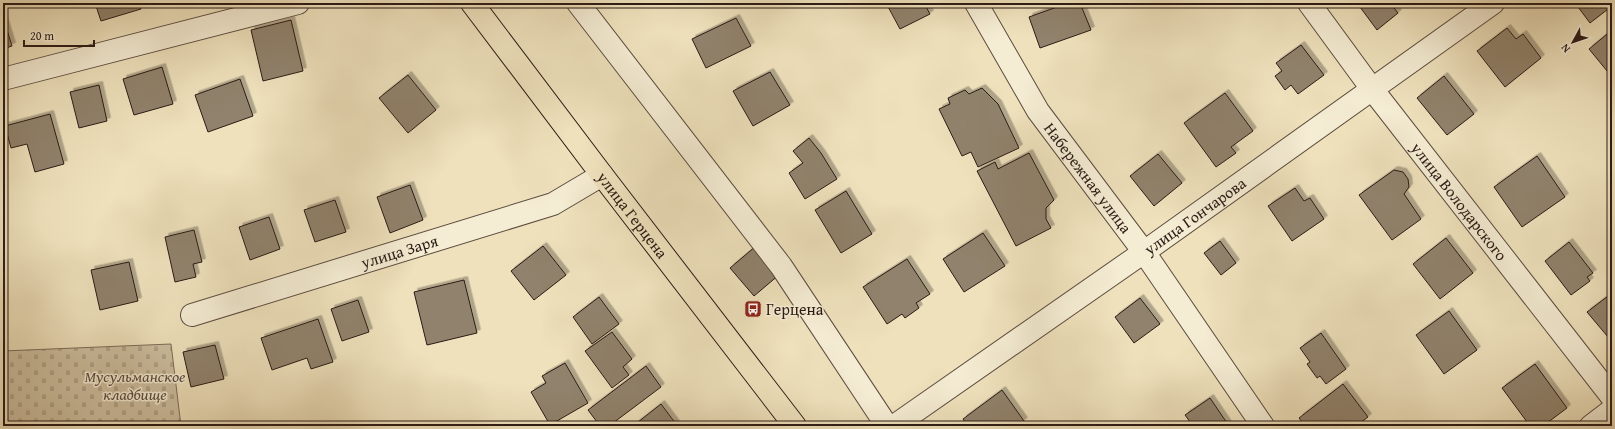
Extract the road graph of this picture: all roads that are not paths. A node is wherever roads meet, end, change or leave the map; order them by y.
1 (298, 3) edge
2 (472, 3) edge
3 (578, 3) edge
4 (976, 3) edge
5 (1309, 3) edge
6 (1493, 3) edge
7 (3, 79) edge
8 (1372, 89) junction
9 (602, 175) junction
10 (1144, 252) junction
11 (192, 315) dead end
12 (1612, 397) edge
13 (1612, 410) edge
14 (795, 426) edge
15 (887, 426) edge
16 (894, 426) edge
17 (1263, 426) edge
18 (1591, 426) edge

1 - 7 street
2 - 9 main road, улица Герцена
3 - 15 street
4 - 10 street, Набережная улица
5 - 8 street, улица Володарского
6 - 8 street, улица Гончарова
8 - 10 street, улица Гончарова
8 - 12 street, улица Володарского
9 - 11 street, улица Заря
9 - 14 main road, улица Герцена
10 - 16 street, улица Гончарова
10 - 17 street, Набережная улица
13 - 18 street

